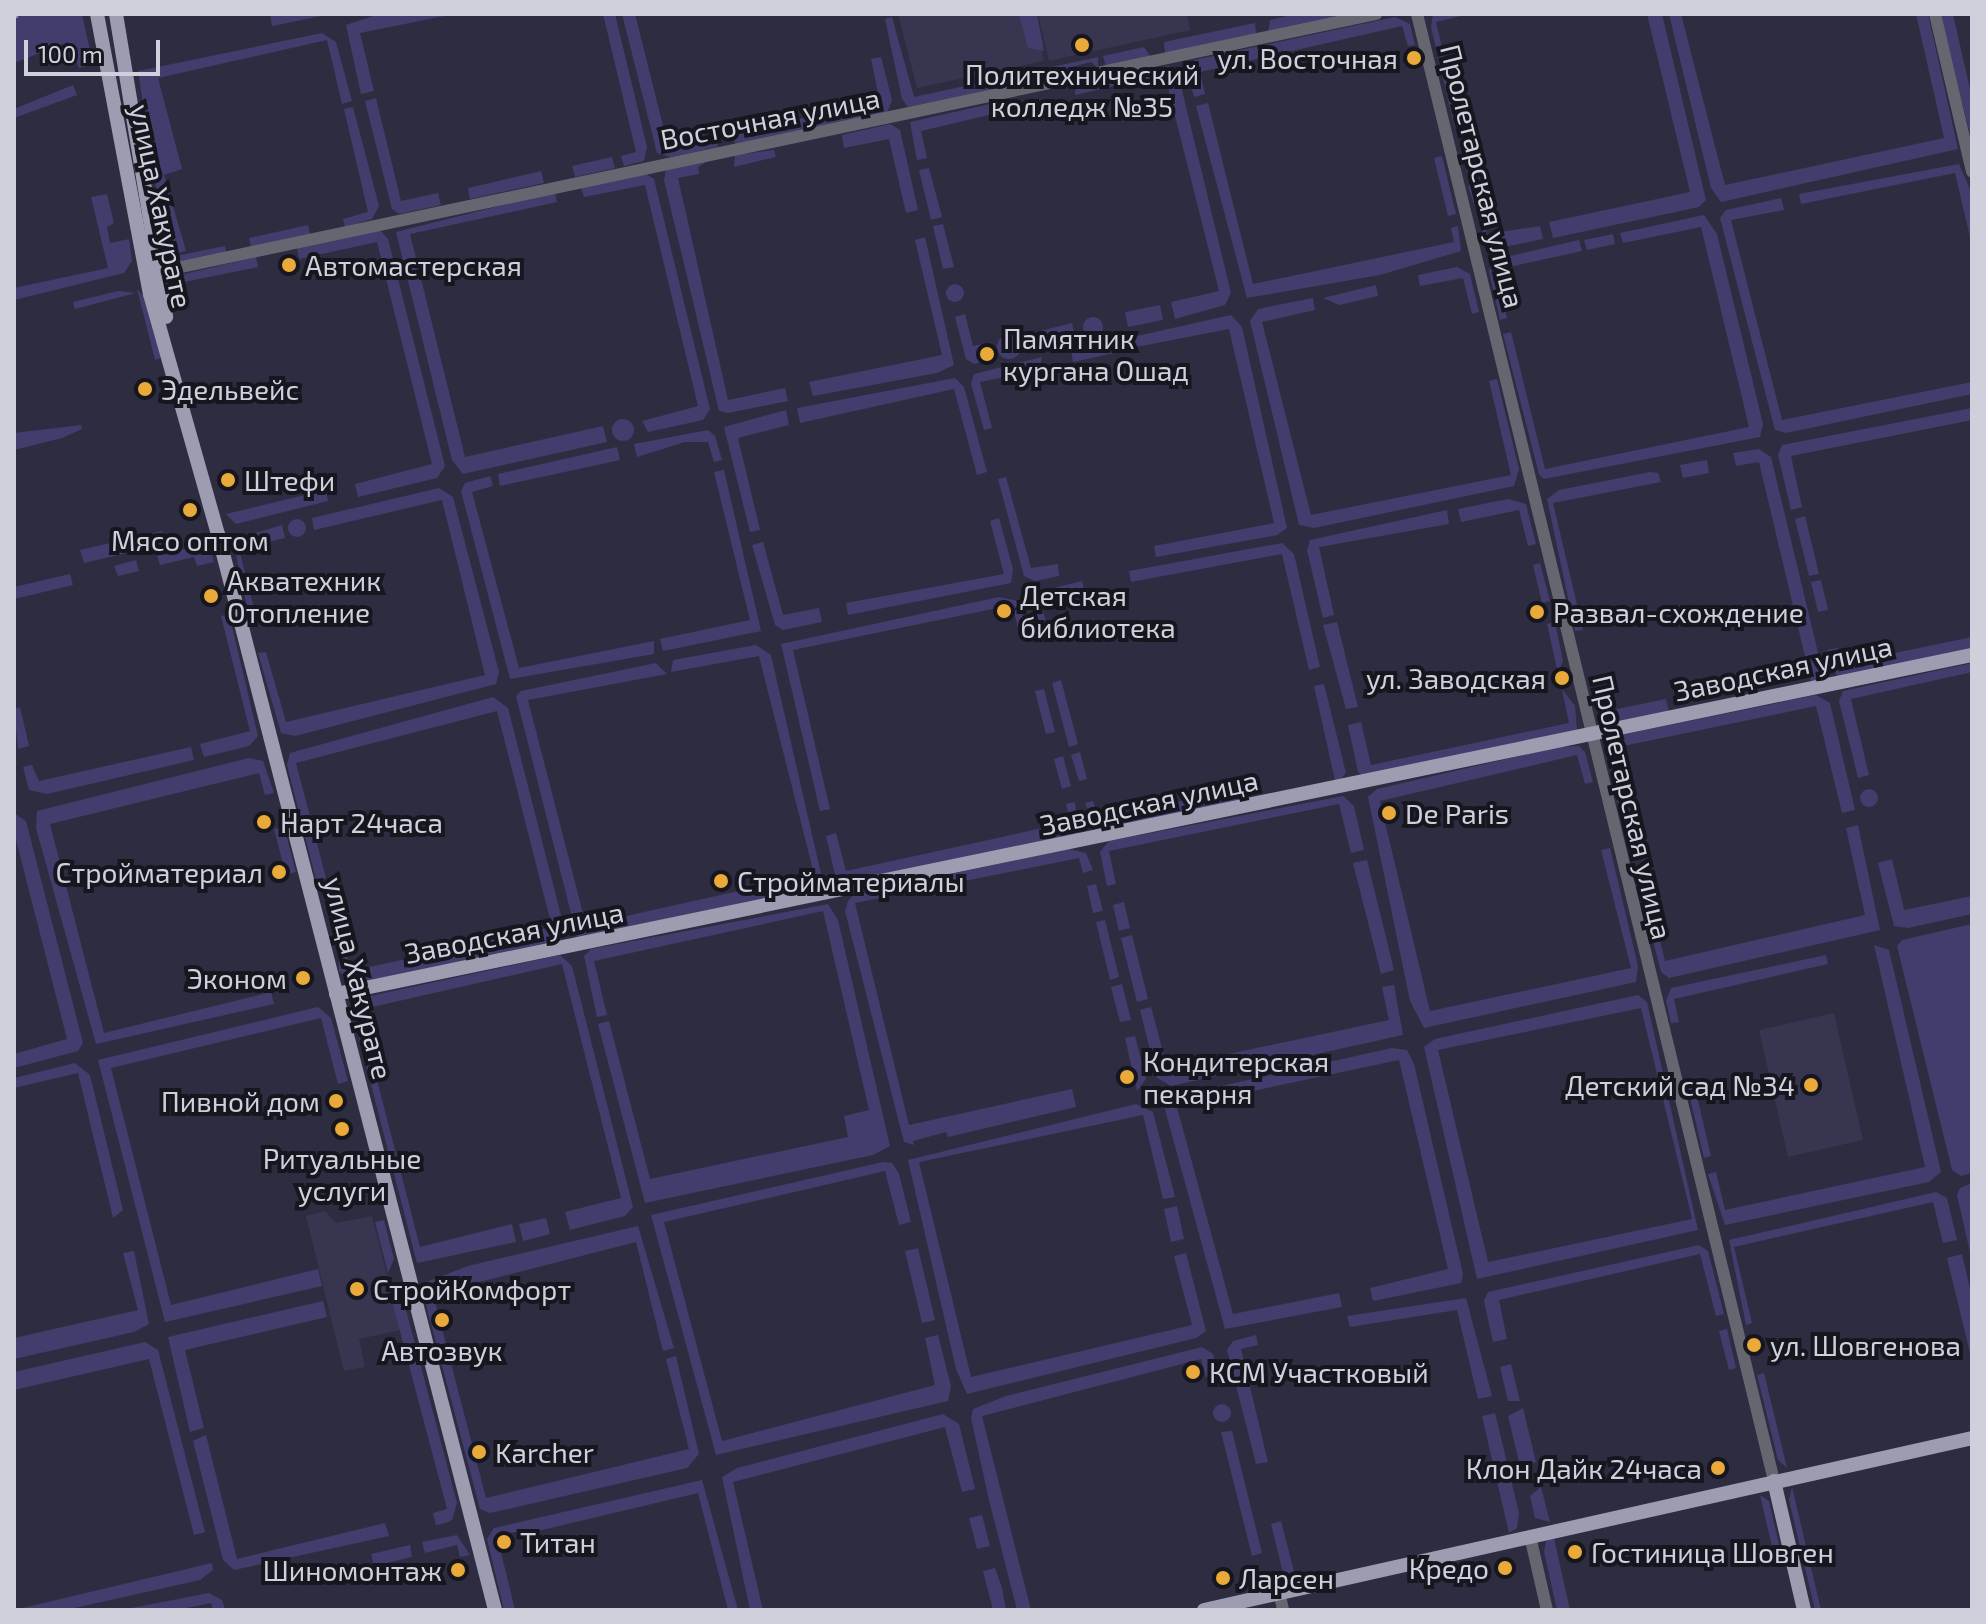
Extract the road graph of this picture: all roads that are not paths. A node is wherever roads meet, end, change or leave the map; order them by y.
1 (97, 14) edge
2 (116, 14) edge
3 (1376, 14) edge
4 (1417, 14) edge
5 (1935, 14) edge
6 (1972, 172) edge
7 (151, 254) junction
8 (172, 269) junction
9 (161, 291) junction
10 (172, 359) junction
11 (1972, 655) edge
12 (1589, 736) junction
13 (336, 994) junction
14 (1972, 1438) edge
15 (1774, 1481) junction
16 (1530, 1536) junction
17 (1279, 1592) junction
18 (495, 1610) edge
19 (1204, 1610) edge
20 (1283, 1610) edge
21 (1547, 1610) edge
22 (1804, 1610) edge

1 - 7 main road, улица Хакурате
2 - 7 main road, улица Хакурате
3 - 8 street, Восточная улица
4 - 12 street, Пролетарская улица
5 - 6 street
7 - 8 street
7 - 9 main road, улица Хакурате
7 - 10 main road, улица Хакурате
8 - 9 street
9 - 10 main road, улица Хакурате
10 - 13 main road, улица Хакурате
11 - 12 main road, Заводская улица
12 - 13 main road, Заводская улица
12 - 15 street, Пролетарская улица
13 - 18 main road, улица Хакурате
14 - 15 main road
15 - 16 main road
15 - 22 main road, Пролетарская улица
16 - 17 main road
16 - 21 street
17 - 19 main road
17 - 20 street

